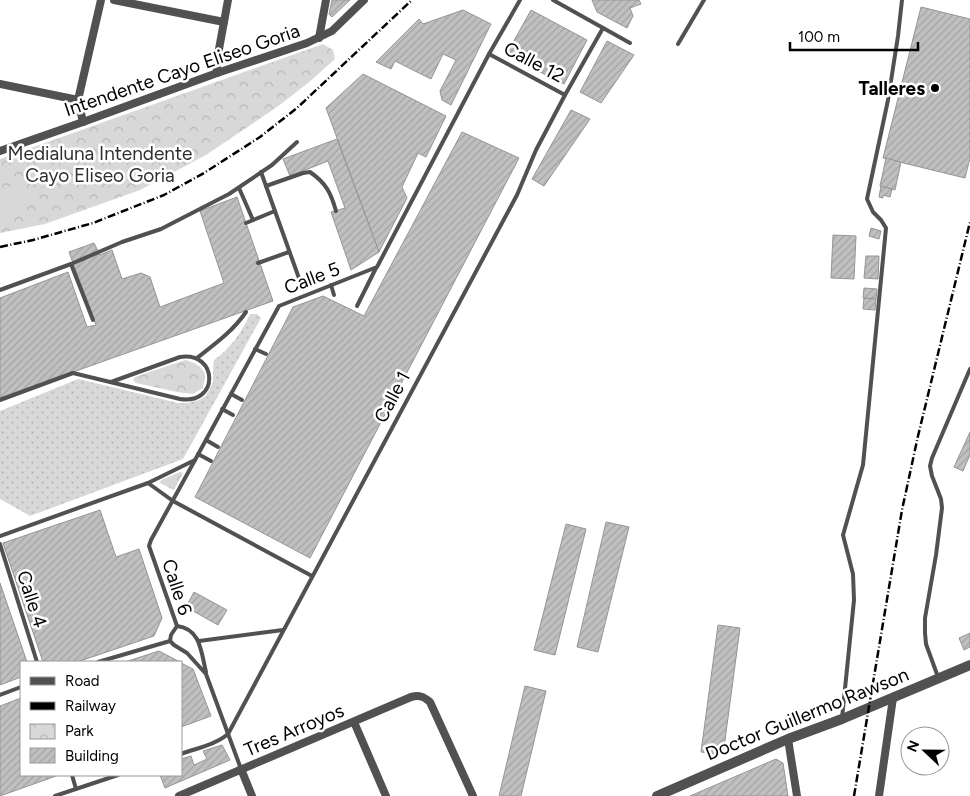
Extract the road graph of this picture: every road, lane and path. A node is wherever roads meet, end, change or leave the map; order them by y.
1 (101, 0) edge
2 (114, 0) edge
3 (228, 0) edge
4 (326, 0) edge
5 (364, 0) edge
6 (520, 0) edge
7 (553, 0) edge
8 (704, 0) edge
9 (902, 0) edge
10 (224, 22) junction
11 (603, 28) junction
12 (319, 38) junction
13 (630, 43) dead end
14 (678, 44) dead end
15 (489, 54) junction
16 (217, 73) junction
17 (0, 84) edge
18 (565, 95) junction
19 (78, 100) junction
20 (83, 122) junction
21 (297, 142) dead end
22 (0, 151) edge
23 (261, 172) junction
24 (266, 186) junction
25 (239, 188) junction
26 (275, 211) junction
27 (336, 211) dead end
28 (253, 220) junction
29 (246, 223) dead end
30 (289, 252) junction
31 (258, 263) dead end
32 (71, 264) junction
33 (376, 267) junction
34 (300, 281) dead end
35 (331, 285) junction
36 (0, 290) edge
37 (334, 295) dead end
38 (357, 306) dead end
39 (246, 312) dead end
40 (93, 320) dead end
41 (255, 349) junction
42 (266, 354) dead end
43 (197, 358) junction
44 (970, 370) edge
45 (111, 382) junction
46 (231, 394) junction
47 (0, 400) edge
48 (242, 400) dead end
49 (222, 409) junction
50 (233, 415) dead end
51 (206, 440) junction
52 (218, 447) dead end
53 (198, 454) junction
54 (194, 460) junction
55 (211, 461) dead end
56 (148, 483) junction
57 (173, 501) junction
58 (0, 536) edge
59 (0, 544) edge
60 (312, 576) junction
61 (177, 626) junction
62 (283, 630) junction
63 (170, 640) junction
64 (199, 641) junction
65 (37, 661) edge
66 (101, 661) edge
67 (970, 665) edge
68 (206, 674) junction
69 (939, 679) junction
70 (20, 687) edge
71 (0, 695) edge
72 (893, 698) junction
73 (842, 719) junction
74 (354, 722) junction
75 (228, 734) junction
76 (788, 739) junction
77 (182, 754) edge
78 (241, 769) junction
79 (72, 776) edge
80 (115, 776) edge
81 (76, 789) junction
82 (199, 792) edge
83 (55, 796) edge
84 (179, 796) edge
85 (252, 796) edge
86 (386, 796) edge
87 (473, 796) edge
88 (657, 796) edge
89 (797, 796) edge
90 (879, 796) edge

1 - 19 street
2 - 10 street
3 - 10 street
4 - 12 street
5 - 12 street, Intendente Cayo Eliseo Goria
6 - 15 lane
7 - 11 lane
8 - 14 lane
9 - 73 lane
10 - 16 street
11 - 13 lane
11 - 18 lane, Calle 1
12 - 16 street, Intendente Cayo Eliseo Goria
15 - 18 lane, Calle 12
15 - 33 lane
16 - 20 street, Intendente Cayo Eliseo Goria
17 - 19 street
18 - 60 lane, Calle 1
19 - 20 street
20 - 22 street, Intendente Cayo Eliseo Goria
21 - 23 lane
23 - 24 lane
23 - 25 lane
24 - 26 lane
24 - 27 lane
25 - 28 lane
25 - 32 lane
26 - 28 lane
26 - 30 lane
28 - 29 lane
30 - 31 lane
30 - 34 lane
32 - 36 lane
32 - 40 lane
33 - 35 lane, Calle 5
33 - 38 lane
35 - 37 lane
35 - 41 lane, Calle 5
39 - 43 lane
41 - 42 lane
41 - 46 lane, Calle 5
43 - 45 lane
43 - 45 lane
44 - 69 lane
45 - 47 lane
46 - 48 lane
46 - 49 lane, Calle 5
49 - 50 lane
49 - 51 lane, Calle 5
51 - 52 lane
51 - 53 lane, Calle 5
53 - 54 lane, Calle 5
53 - 55 lane
54 - 56 lane, Calle 5
54 - 57 lane, Calle 6
56 - 57 lane
56 - 58 lane, Calle 5
57 - 60 lane
57 - 61 lane, Calle 6
59 - 65 lane, Calle 4
60 - 62 lane, Calle 1
61 - 63 lane, Calle 6
61 - 64 lane
62 - 64 lane
62 - 75 lane, Calle 1
63 - 66 lane
63 - 68 lane, Calle 6
64 - 68 lane
67 - 69 street, Doctor Guillermo Rawson
68 - 75 lane, Calle 6
69 - 72 street, Doctor Guillermo Rawson
70 - 71 lane
72 - 73 street, Doctor Guillermo Rawson
72 - 90 street
73 - 76 street, Doctor Guillermo Rawson
74 - 78 street, Tres Arroyos
74 - 86 street
74 - 87 street, Tres Arroyos
75 - 77 lane
75 - 78 lane, Calle 6
76 - 88 street, Doctor Guillermo Rawson
76 - 89 street
78 - 82 street, Tres Arroyos
78 - 85 street
79 - 81 lane
80 - 81 lane
81 - 83 lane
82 - 84 street, Tres Arroyos

